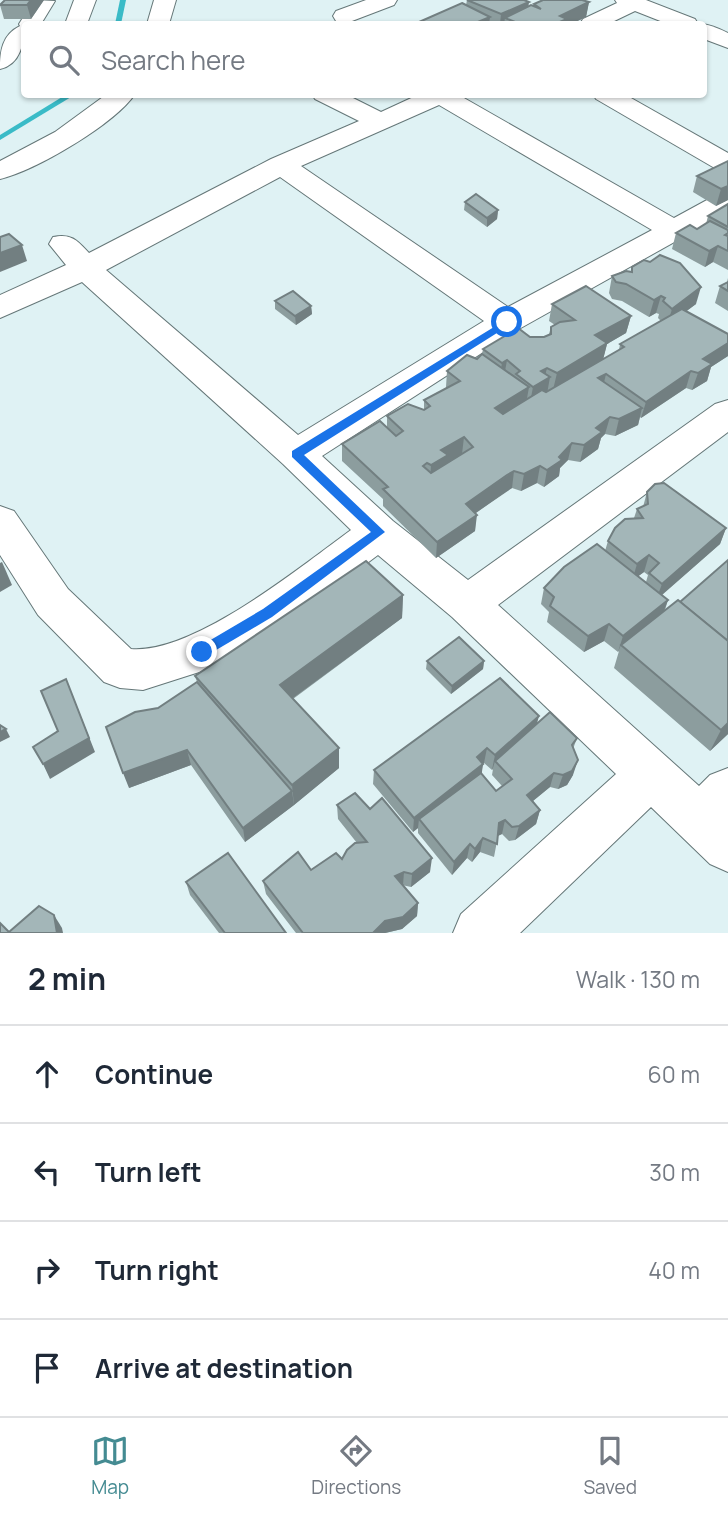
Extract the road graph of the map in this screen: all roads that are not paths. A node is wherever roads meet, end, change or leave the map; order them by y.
1 (85, 0) edge
2 (164, 0) edge
3 (386, 0) edge
4 (44, 1) edge
5 (630, 2) edge
6 (344, 16) dead end
7 (0, 21) edge
8 (32, 21) edge
9 (77, 21) edge
10 (159, 21) edge
11 (596, 21) edge
12 (679, 21) edge
13 (21, 25) edge
14 (707, 32) edge
15 (21, 41) edge
16 (728, 41) edge
17 (4, 73) edge
18 (118, 98) edge
19 (332, 98) edge
20 (435, 98) edge
21 (447, 98) edge
22 (612, 98) edge
23 (382, 122) junction
24 (728, 164) edge
25 (281, 165) junction
26 (0, 171) edge
27 (728, 200) edge
28 (672, 229) junction
29 (74, 256) junction
30 (0, 308) edge
31 (507, 322) junction
32 (728, 413) edge
33 (296, 454) junction
34 (0, 522) edge
35 (379, 532) junction
36 (467, 604) junction
37 (650, 775) junction
38 (719, 819) edge
39 (480, 933) edge

1 - 9 street
2 - 10 street
3 - 6 street
4 - 8 street
5 - 11 street
5 - 12 street
7 - 13 street
14 - 16 street
15 - 17 street
18 - 26 street
19 - 23 street
20 - 23 street
21 - 28 street
22 - 24 street
23 - 25 street
25 - 29 street
25 - 31 street
27 - 28 street
28 - 31 street
29 - 30 street
29 - 33 street
31 - 33 street
32 - 36 street
33 - 35 street
34 - 35 street
35 - 36 street
36 - 37 street
37 - 38 street
37 - 39 street

